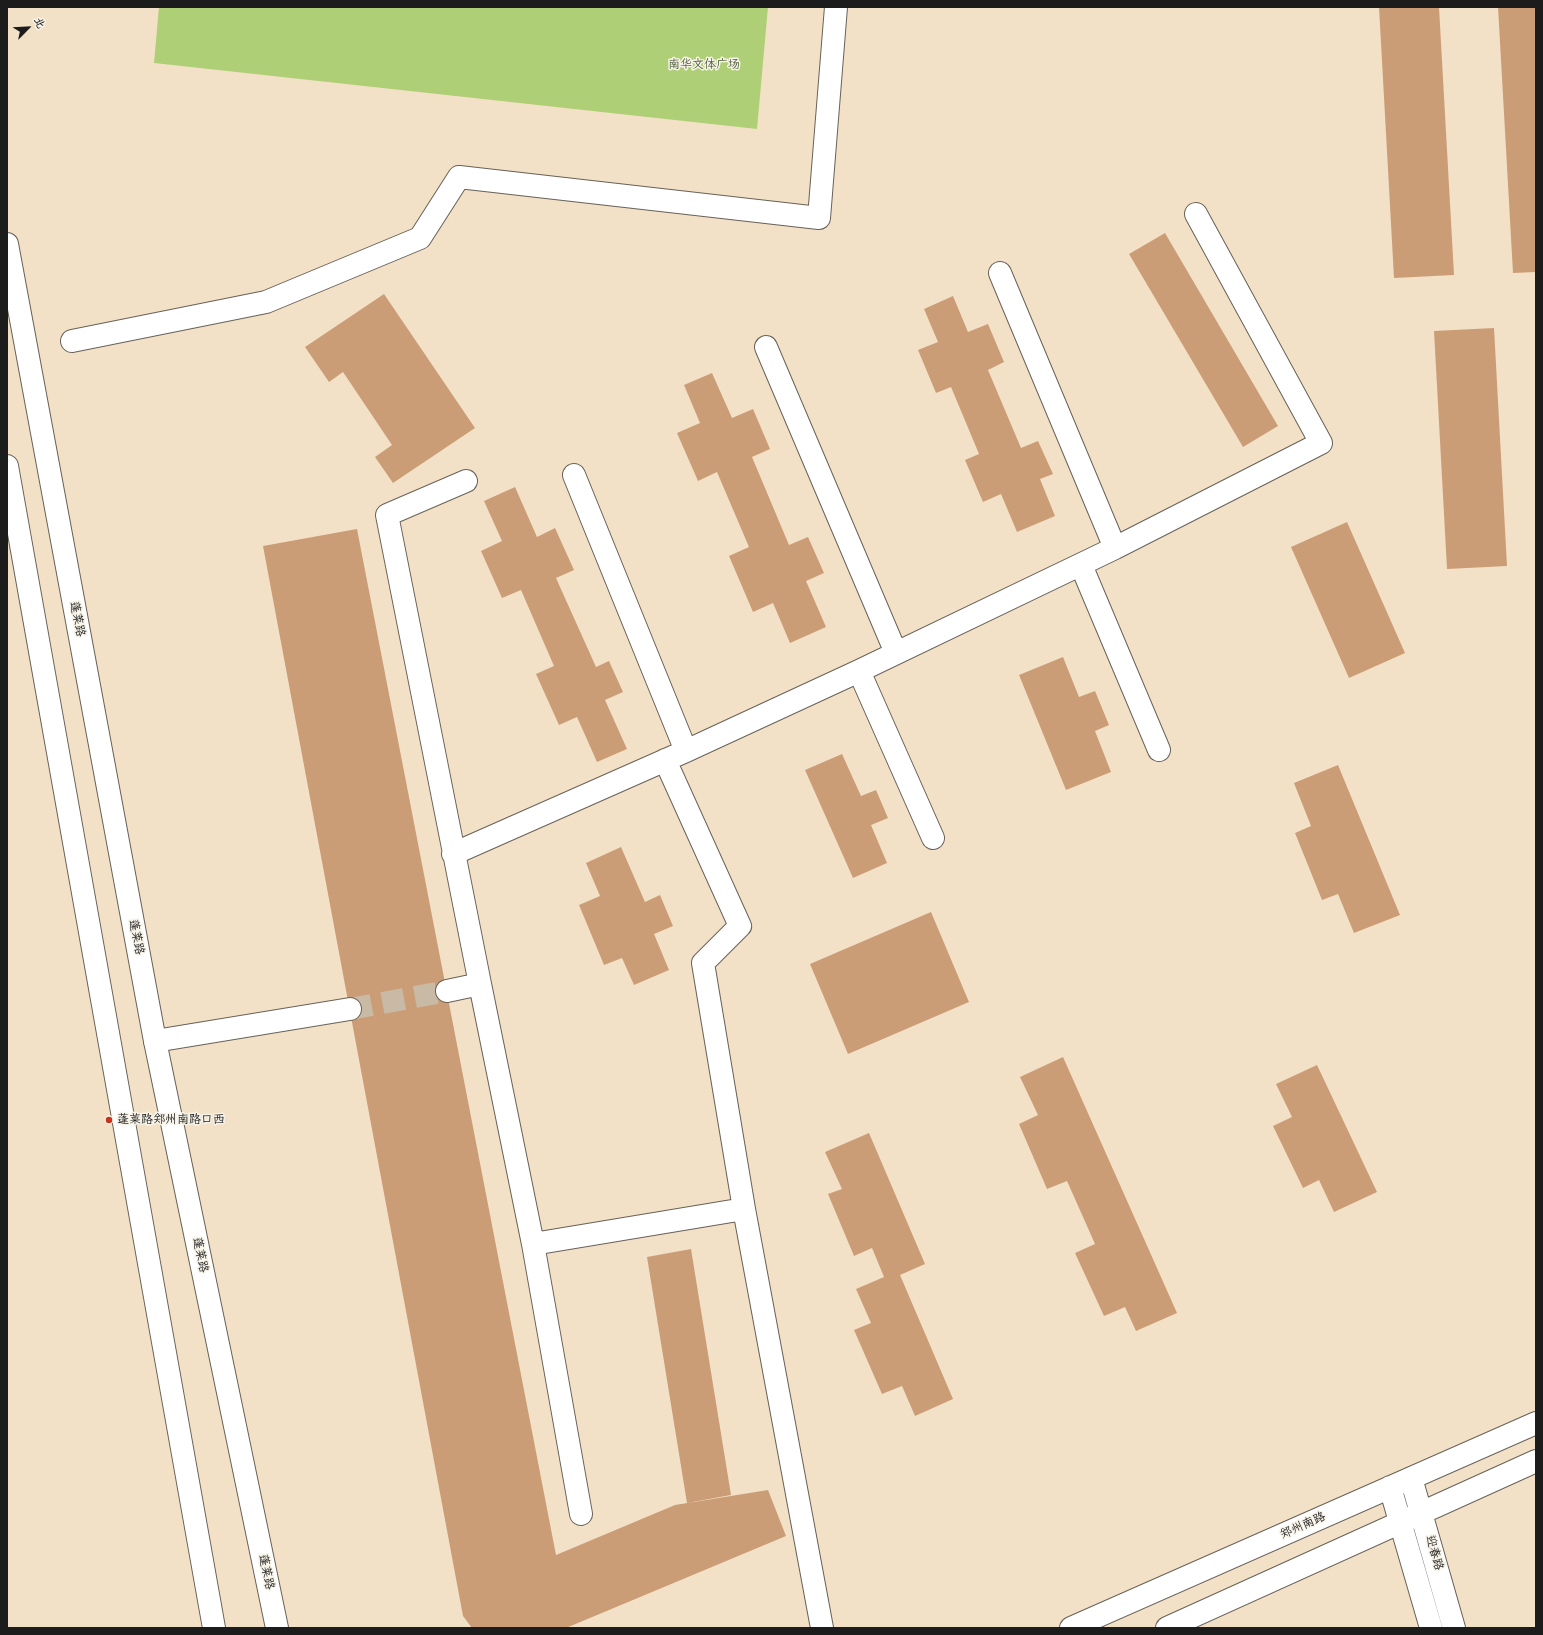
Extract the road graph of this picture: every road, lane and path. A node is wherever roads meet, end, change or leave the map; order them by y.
1 (836, 7) edge
2 (1196, 214) dead end
3 (7, 244) edge
4 (1000, 273) dead end
5 (72, 341) dead end
6 (766, 347) dead end
7 (7, 466) edge
8 (574, 475) dead end
9 (466, 481) dead end
10 (1115, 548) junction
11 (1081, 565) junction
12 (896, 653) junction
13 (859, 671) junction
14 (1159, 750) dead end
15 (686, 751) junction
16 (665, 760) junction
17 (934, 838) dead end
18 (453, 854) junction
19 (480, 984) junction
20 (446, 991) tunnel mouth
21 (350, 1009) tunnel mouth
22 (155, 1041) junction
23 (744, 1209) junction
24 (533, 1244) junction
25 (1536, 1423) edge
26 (1536, 1461) edge
27 (1411, 1478) junction
28 (1390, 1487) junction
29 (1422, 1511) junction
30 (581, 1514) dead end
31 (1401, 1521) junction
32 (1453, 1623) edge
33 (1431, 1626) edge
34 (214, 1628) edge
35 (277, 1628) edge
36 (822, 1628) edge
37 (1071, 1628) edge
38 (1167, 1628) edge

1 - 5 main road
2 - 10 main road
3 - 22 main road, 蓬莱路
4 - 10 main road
6 - 12 main road
7 - 34 main road
8 - 15 main road
9 - 18 main road
10 - 11 main road
11 - 12 main road
11 - 14 main road
12 - 13 main road
13 - 15 main road
13 - 17 main road
15 - 16 main road
16 - 18 main road
16 - 23 main road
18 - 19 main road
19 - 20 main road
19 - 24 main road
21 - 22 main road
22 - 35 main road, 蓬莱路
23 - 24 main road
23 - 36 main road
24 - 30 main road
25 - 27 main road, 郑州南路
26 - 29 main road
27 - 28 main road, 郑州南路
27 - 29 main road, 迎春路
28 - 31 main road, 迎春路
28 - 37 main road, 郑州南路
29 - 31 main road
29 - 32 main road, 迎春路
31 - 33 main road, 迎春路
31 - 38 main road

